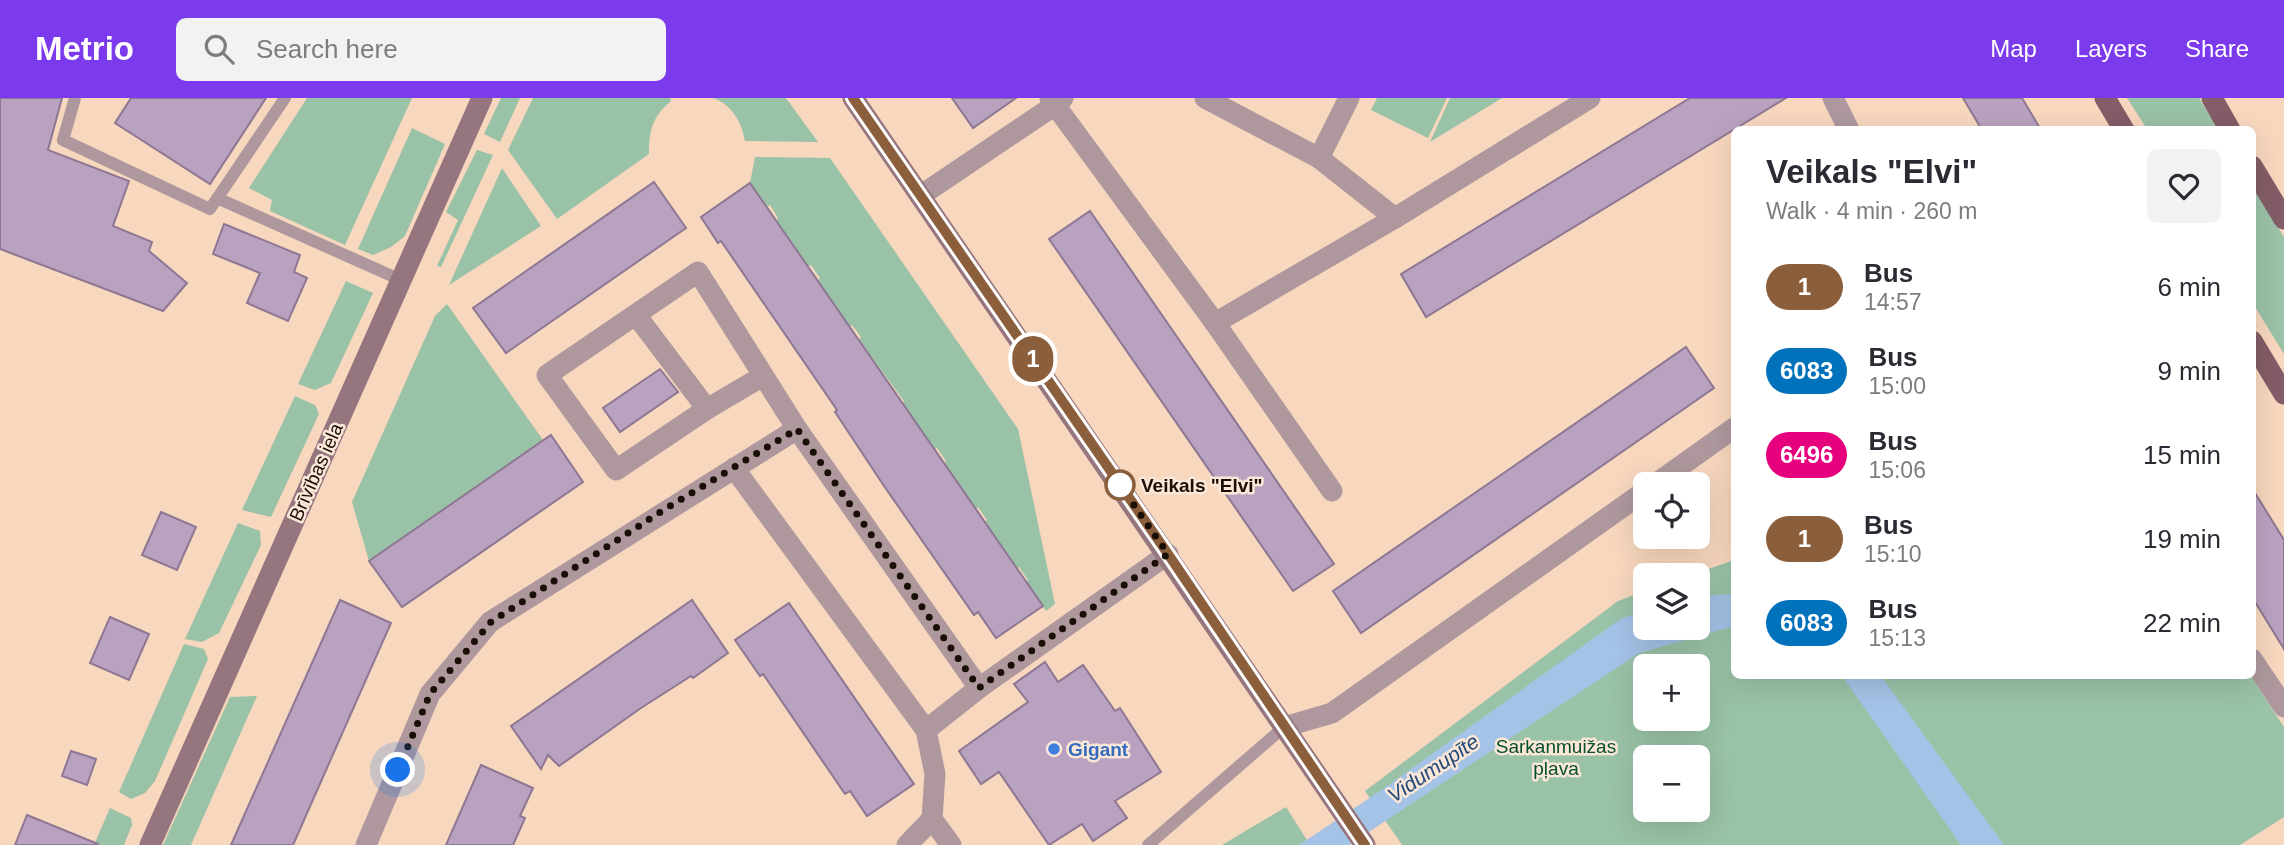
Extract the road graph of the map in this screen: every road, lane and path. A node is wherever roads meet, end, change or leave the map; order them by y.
1 (75, 98) edge
2 (285, 98) edge
3 (482, 98) edge
4 (853, 98) edge
5 (1205, 98) edge
6 (1349, 98) edge
7 (1590, 98) edge
8 (1833, 98) edge
9 (2105, 98) edge
10 (2212, 98) edge
11 (1056, 100) edge
12 (1847, 126) edge
13 (2122, 126) edge
14 (2229, 126) edge
15 (1319, 158) junction
16 (2256, 173) edge
17 (920, 197) junction
18 (218, 198) junction
19 (1395, 218) junction
20 (2284, 219) edge
21 (401, 280) junction
22 (636, 315) junction
23 (1214, 323) junction
24 (2256, 348) edge
25 (763, 376) junction
26 (2284, 394) edge
27 (706, 409) junction
28 (797, 429) junction
29 (1731, 430) edge
30 (734, 468) junction
31 (1672, 472) edge
32 (1332, 491) dead end
33 (1633, 500) edge
34 (1168, 554) junction
35 (2256, 665) edge
36 (979, 688) junction
37 (2284, 707) edge
38 (1284, 727) junction
39 (926, 730) junction
40 (932, 819) junction
41 (150, 845) edge
42 (366, 845) edge
43 (907, 845) edge
44 (951, 845) edge
45 (1148, 845) edge
46 (1365, 845) edge

1 - 18 lane
2 - 18 lane
3 - 21 main road, Brīvības iela
4 - 17 main road
5 - 15 street
6 - 15 street
7 - 19 street
8 - 12 street
9 - 13 main road
10 - 14 main road
11 - 17 street
11 - 23 street
15 - 19 street
16 - 20 main road
17 - 34 main road
18 - 21 lane
19 - 23 street
21 - 41 main road, Brīvības iela
22 - 25 street
22 - 27 street
22 - 27 street
23 - 32 street
24 - 26 main road
25 - 27 street
25 - 28 street
28 - 30 street
28 - 36 street
29 - 31 street
30 - 39 street
30 - 42 street
33 - 38 street
34 - 36 street
34 - 38 main road
35 - 37 street
36 - 39 street
38 - 45 lane
38 - 46 main road
39 - 40 street
40 - 43 street
40 - 44 street

